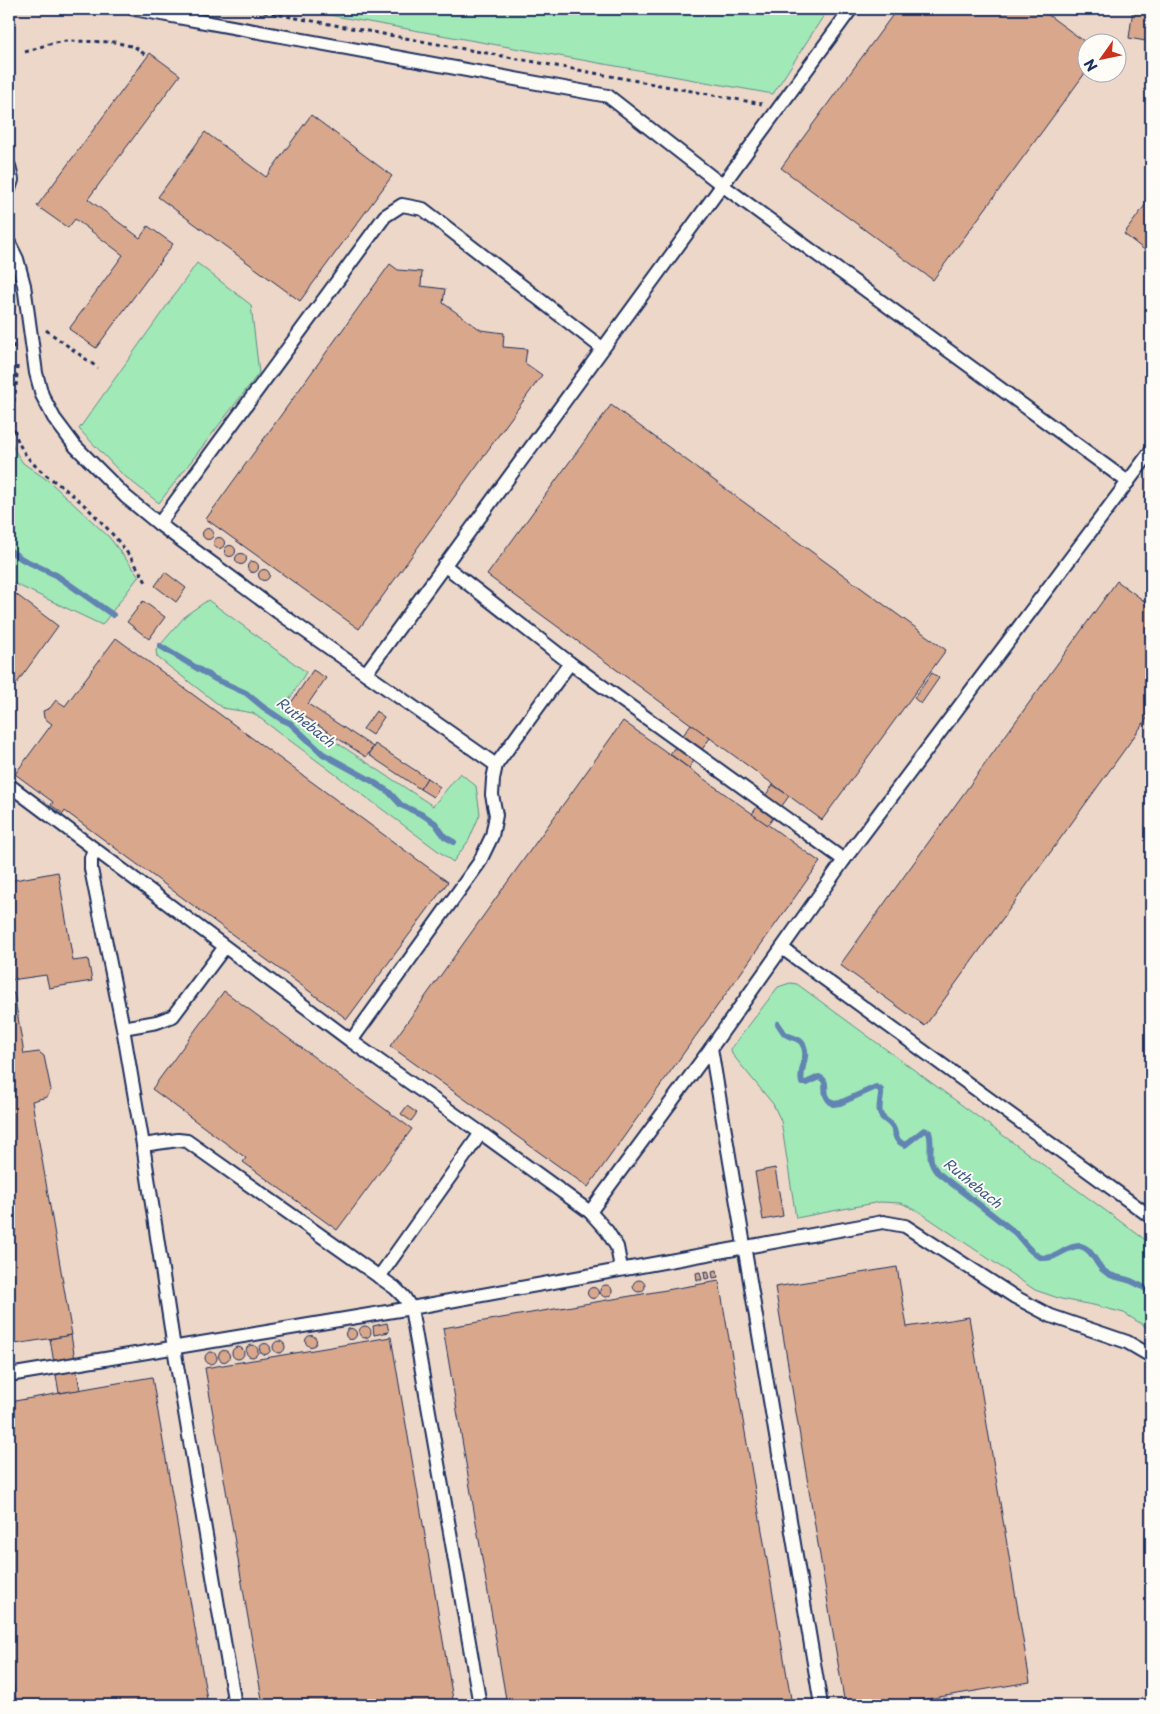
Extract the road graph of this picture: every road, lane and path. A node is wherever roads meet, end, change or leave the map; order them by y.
1 (134, 9) edge
2 (248, 9) edge
3 (851, 9) edge
4 (25, 52) dead end
5 (147, 56) dead end
6 (779, 107) junction
7 (9, 166) edge
8 (722, 184) junction
9 (9, 189) edge
10 (9, 243) edge
11 (28, 317) junction
12 (9, 329) edge
13 (602, 348) junction
14 (16, 354) dead end
15 (16, 362) dead end
16 (98, 368) dead end
17 (1151, 451) edge
18 (1128, 482) junction
19 (159, 524) junction
20 (444, 565) junction
21 (148, 584) dead end
22 (570, 663) junction
23 (366, 673) junction
24 (496, 765) junction
25 (9, 785) edge
26 (94, 848) junction
27 (844, 860) junction
28 (224, 948) junction
29 (782, 948) junction
30 (124, 1028) junction
31 (351, 1041) junction
32 (711, 1048) junction
33 (481, 1133) junction
34 (143, 1145) junction
35 (590, 1212) junction
36 (1151, 1216) edge
37 (744, 1246) junction
38 (622, 1268) junction
39 (379, 1277) junction
40 (410, 1308) junction
41 (174, 1348) junction
42 (1151, 1356) edge
43 (9, 1375) edge
44 (234, 1705) edge
45 (480, 1705) edge
46 (821, 1705) edge

1 - 8 lane
2 - 6 path
3 - 6 lane
4 - 5 path
6 - 8 lane
7 - 9 lane
8 - 13 lane
8 - 18 lane
10 - 11 lane
11 - 16 path
11 - 19 lane
12 - 14 path
13 - 19 lane
13 - 20 lane
15 - 21 path
17 - 18 lane
18 - 27 lane
19 - 23 lane
20 - 22 lane
20 - 23 lane
22 - 24 lane
22 - 27 lane
23 - 24 lane
24 - 31 lane
25 - 26 lane
26 - 28 lane
26 - 30 lane
27 - 29 lane
28 - 30 lane
28 - 31 lane
29 - 32 lane
29 - 36 lane
30 - 34 lane
31 - 33 lane
32 - 35 lane
32 - 37 lane
33 - 35 lane
33 - 39 lane
34 - 39 lane
34 - 41 lane
35 - 38 lane
37 - 38 lane
37 - 42 lane
37 - 46 lane
38 - 40 lane
39 - 40 lane
40 - 41 lane
40 - 45 lane
41 - 43 lane
41 - 44 lane

